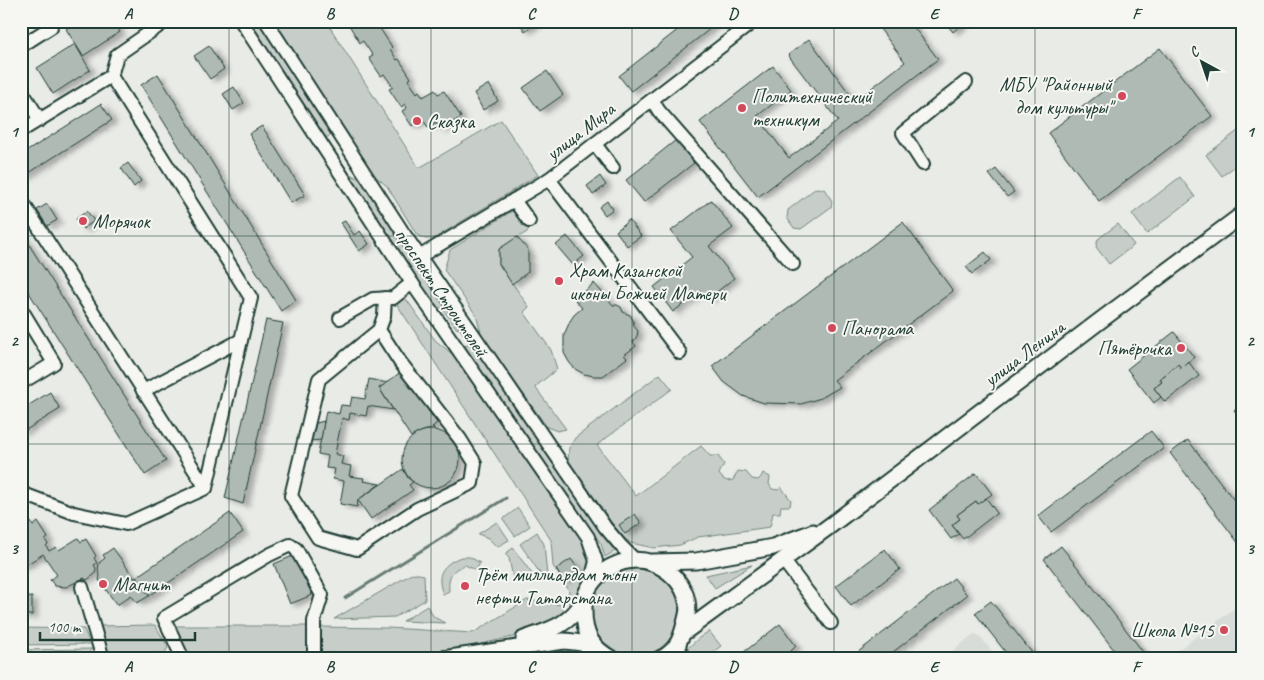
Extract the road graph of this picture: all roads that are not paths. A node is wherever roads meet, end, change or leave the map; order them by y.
1 (48, 21) edge
2 (166, 21) edge
3 (241, 21) edge
4 (266, 21) edge
5 (754, 21) edge
6 (21, 46) edge
7 (112, 76) junction
8 (966, 82) dead end
9 (21, 90) edge
10 (652, 100) junction
11 (40, 120) junction
12 (21, 131) edge
13 (342, 139) junction
14 (595, 144) junction
15 (325, 150) junction
16 (923, 164) dead end
17 (614, 168) dead end
18 (549, 179) junction
19 (21, 200) edge
20 (514, 200) junction
21 (1243, 214) edge
22 (529, 220) dead end
23 (420, 257) junction
24 (793, 264) dead end
25 (412, 283) junction
26 (385, 298) junction
27 (21, 309) edge
28 (340, 318) dead end
29 (379, 330) junction
30 (472, 331) junction
31 (241, 340) junction
32 (454, 343) junction
33 (680, 353) dead end
34 (21, 383) edge
35 (144, 391) junction
36 (206, 488) junction
37 (21, 493) edge
38 (831, 525) junction
39 (635, 560) junction
40 (784, 560) junction
41 (652, 562) junction
42 (82, 587) dead end
43 (587, 594) junction
44 (831, 623) dead end
45 (681, 638) junction
46 (606, 656) edge
47 (473, 657) edge
48 (103, 659) edge
49 (184, 659) edge
50 (314, 659) edge
51 (443, 659) edge
52 (660, 659) edge
53 (681, 659) edge

1 - 6 street
2 - 7 street
3 - 15 street, проспект Строителей
4 - 13 street, проспект Строителей
5 - 10 street, улица Мира
7 - 11 street
7 - 31 street
8 - 16 street
9 - 11 street
10 - 14 street, улица Мира
10 - 24 street
11 - 12 street
13 - 15 street
13 - 23 street, проспект Строителей
14 - 17 street
14 - 18 street, улица Мира
15 - 25 street, проспект Строителей
18 - 20 street, улица Мира
18 - 33 street
19 - 35 street
20 - 22 street
20 - 23 street, улица Мира
21 - 38 main road, улица Ленина
23 - 30 street, проспект Строителей
25 - 26 street
25 - 32 street, проспект Строителей
26 - 28 street
26 - 29 street
27 - 34 street
29 - 29 street
30 - 32 street
30 - 39 street, проспект Строителей
31 - 35 street
31 - 36 street
32 - 43 street, проспект Строителей
35 - 36 street
36 - 37 street
38 - 40 main road, улица Ленина
38 - 41 main road, улица Ленина
39 - 41 main road, улица Ленина
39 - 43 main road
40 - 44 street
40 - 45 main road, улица Ленина
41 - 45 main road
42 - 48 street
43 - 46 main road
43 - 47 main road
45 - 52 main road, улица Ленина
45 - 53 street
46 - 47 main road
47 - 51 main road
49 - 50 street

